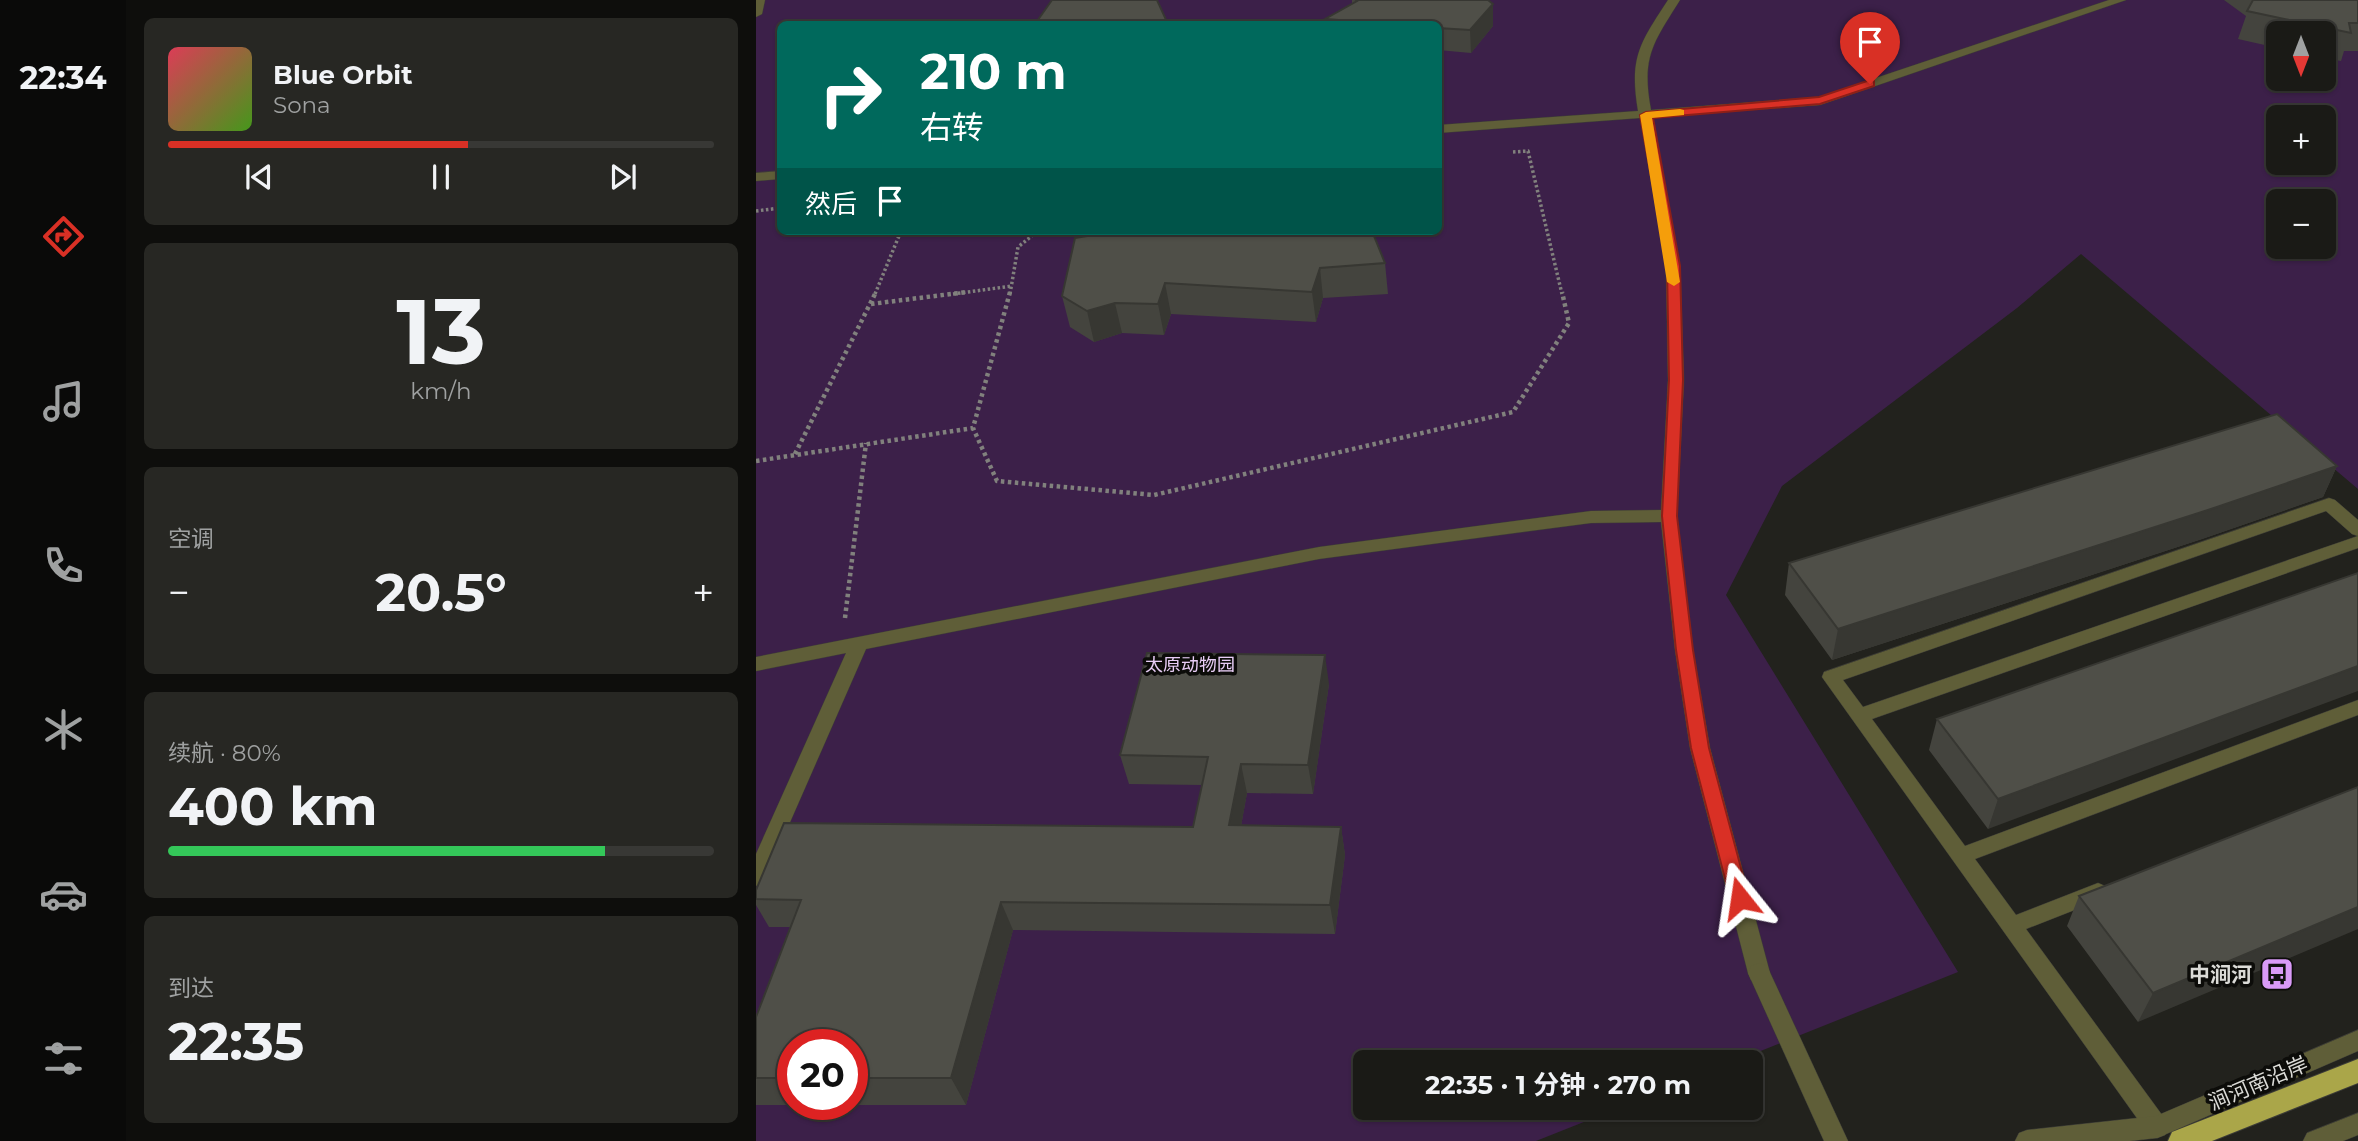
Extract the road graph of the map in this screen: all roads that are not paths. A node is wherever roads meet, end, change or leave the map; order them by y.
1 (759, 0) edge
2 (1674, 0) edge
3 (2120, 0) edge
4 (756, 14) edge
5 (1646, 115) junction
6 (1442, 130) edge
7 (777, 175) edge
8 (756, 177) edge
9 (1669, 516) junction
10 (2358, 530) edge
11 (2358, 542) edge
12 (850, 645) junction
13 (756, 664) edge
14 (2358, 707) edge
15 (1858, 716) junction
16 (1960, 856) junction
17 (756, 877) edge
18 (2114, 886) edge
19 (2011, 926) junction
20 (2358, 1040) edge
21 (2358, 1071) edge
22 (2358, 1124) edge
23 (2158, 1127) junction
24 (1836, 1141) edge
25 (2027, 1141) edge
26 (2116, 1141) edge
27 (2181, 1141) edge
28 (2315, 1141) edge

1 - 4 street
2 - 5 street
3 - 5 street
5 - 6 street
5 - 9 street
7 - 8 street
9 - 12 street
9 - 24 street
10 - 15 street
11 - 15 street
12 - 13 street
12 - 17 street
14 - 16 street
15 - 16 street
16 - 19 street
18 - 19 street
19 - 23 street
20 - 23 street, 涧河南沿岸
21 - 27 highway
22 - 28 street
23 - 25 street, 涧河南沿岸
23 - 26 street, 涧河南沿岸

